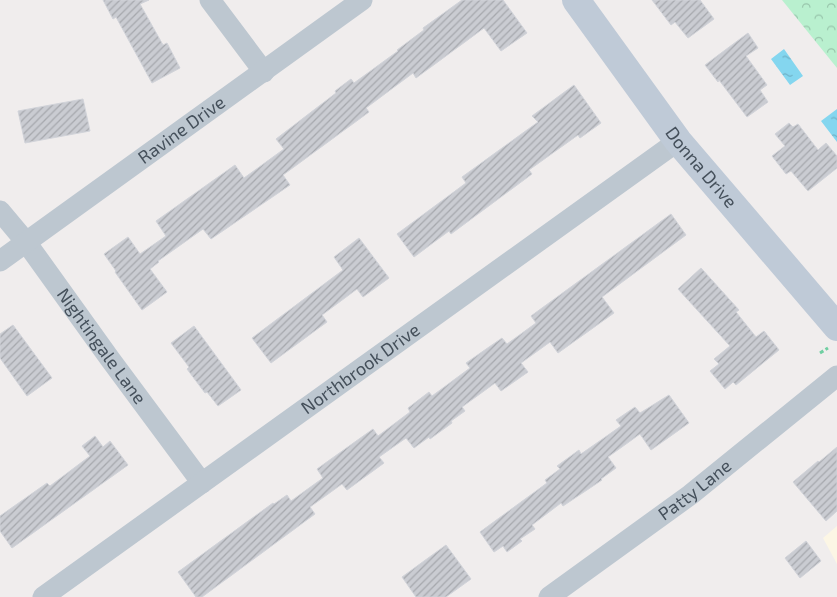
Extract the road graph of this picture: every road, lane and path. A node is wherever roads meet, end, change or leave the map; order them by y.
1 (210, 0) edge
2 (362, 0) edge
3 (576, 0) edge
4 (264, 72) junction
5 (678, 141) junction
6 (0, 211) edge
7 (26, 242) junction
8 (0, 261) edge
9 (837, 327) edge
10 (837, 376) edge
11 (202, 483) junction
12 (43, 597) edge
13 (549, 597) edge

1 - 4 street
2 - 4 street, Ravine Drive
3 - 5 street, Donna Drive
4 - 7 street, Ravine Drive
5 - 9 street, Donna Drive
5 - 11 street, Northbrook Drive
6 - 7 street, Nightingale Lane
7 - 8 street, Ravine Drive
7 - 11 street, Nightingale Lane
10 - 13 street, Patty Lane
11 - 12 street, Northbrook Drive

